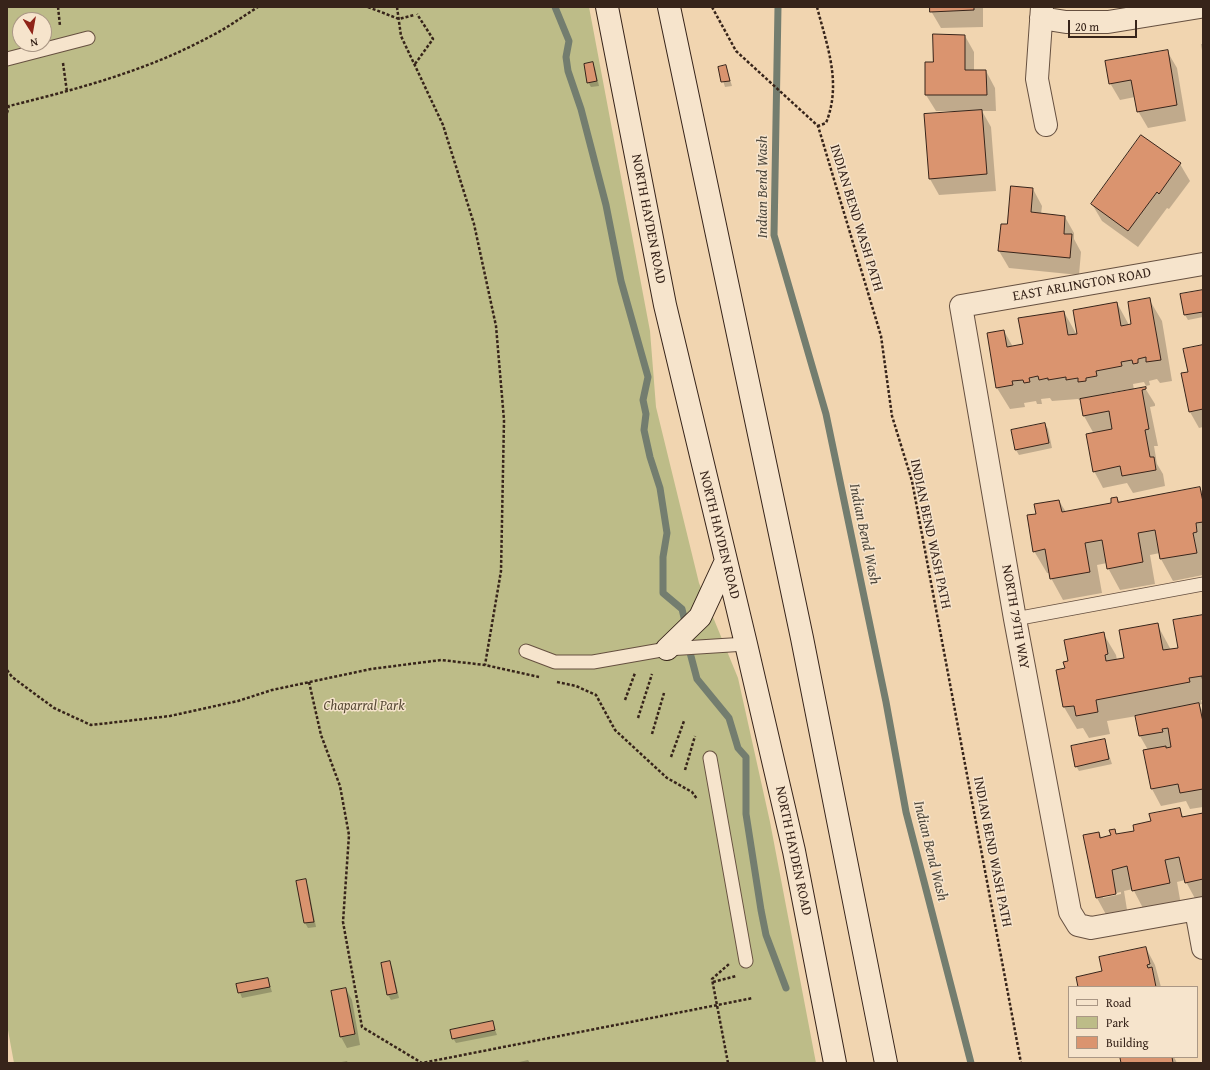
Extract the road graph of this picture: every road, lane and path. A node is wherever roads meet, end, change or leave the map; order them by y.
1 (58, 7) edge
2 (258, 7) edge
3 (368, 7) edge
4 (397, 7) edge
5 (607, 7) edge
6 (669, 7) edge
7 (712, 7) edge
8 (817, 7) edge
9 (1200, 7) edge
10 (1042, 13) edge
11 (399, 19) junction
12 (61, 29) dead end
13 (88, 38) dead end
14 (7, 59) edge
15 (63, 62) dead end
16 (415, 65) junction
17 (67, 92) junction
18 (7, 113) edge
19 (1046, 125) dead end
20 (818, 126) junction
21 (1203, 264) edge
22 (961, 306) joint
23 (726, 561) junction
24 (1203, 584) edge
25 (1015, 619) junction
26 (746, 644) junction
27 (667, 649) junction
28 (526, 651) dead end
29 (485, 665) junction
30 (7, 670) edge
31 (635, 672) dead end
32 (652, 674) dead end
33 (546, 679) dead end
34 (553, 681) dead end
35 (309, 682) junction
36 (664, 693) dead end
37 (625, 700) dead end
38 (638, 718) dead end
39 (684, 720) dead end
40 (652, 734) dead end
41 (695, 736) dead end
42 (671, 757) dead end
43 (710, 758) dead end
44 (685, 770) dead end
45 (700, 802) dead end
46 (1200, 909) edge
47 (1203, 948) edge
48 (732, 958) dead end
49 (746, 961) dead end
50 (741, 975) dead end
51 (713, 982) junction
52 (753, 998) dead end
53 (717, 1004) junction
54 (422, 1063) edge
55 (728, 1063) edge
56 (835, 1063) edge
57 (886, 1063) edge
58 (1021, 1063) edge

1 - 12 path
2 - 17 path
3 - 11 path
4 - 11 path
5 - 23 main road, NORTH HAYDEN ROAD
6 - 57 main road
7 - 20 path
8 - 20 path
9 - 10 main road
10 - 19 main road
11 - 16 path
11 - 16 path
13 - 14 lane
15 - 17 path
16 - 29 path
17 - 18 path
20 - 58 path, INDIAN BEND WASH PATH
21 - 22 main road, EAST ARLINGTON ROAD
22 - 25 main road, NORTH 79TH WAY
23 - 26 main road, NORTH HAYDEN ROAD
23 - 27 main road
24 - 25 lane
25 - 46 main road, NORTH 79TH WAY
26 - 27 lane
26 - 56 main road, NORTH HAYDEN ROAD
27 - 28 lane
29 - 33 path
29 - 35 path
30 - 35 path
31 - 37 path
32 - 38 path
34 - 45 path
35 - 54 path
36 - 40 path
39 - 42 path
41 - 44 path
43 - 49 lane
46 - 47 main road
48 - 51 path
50 - 51 path
51 - 53 path
52 - 53 path
53 - 54 path
53 - 55 path

